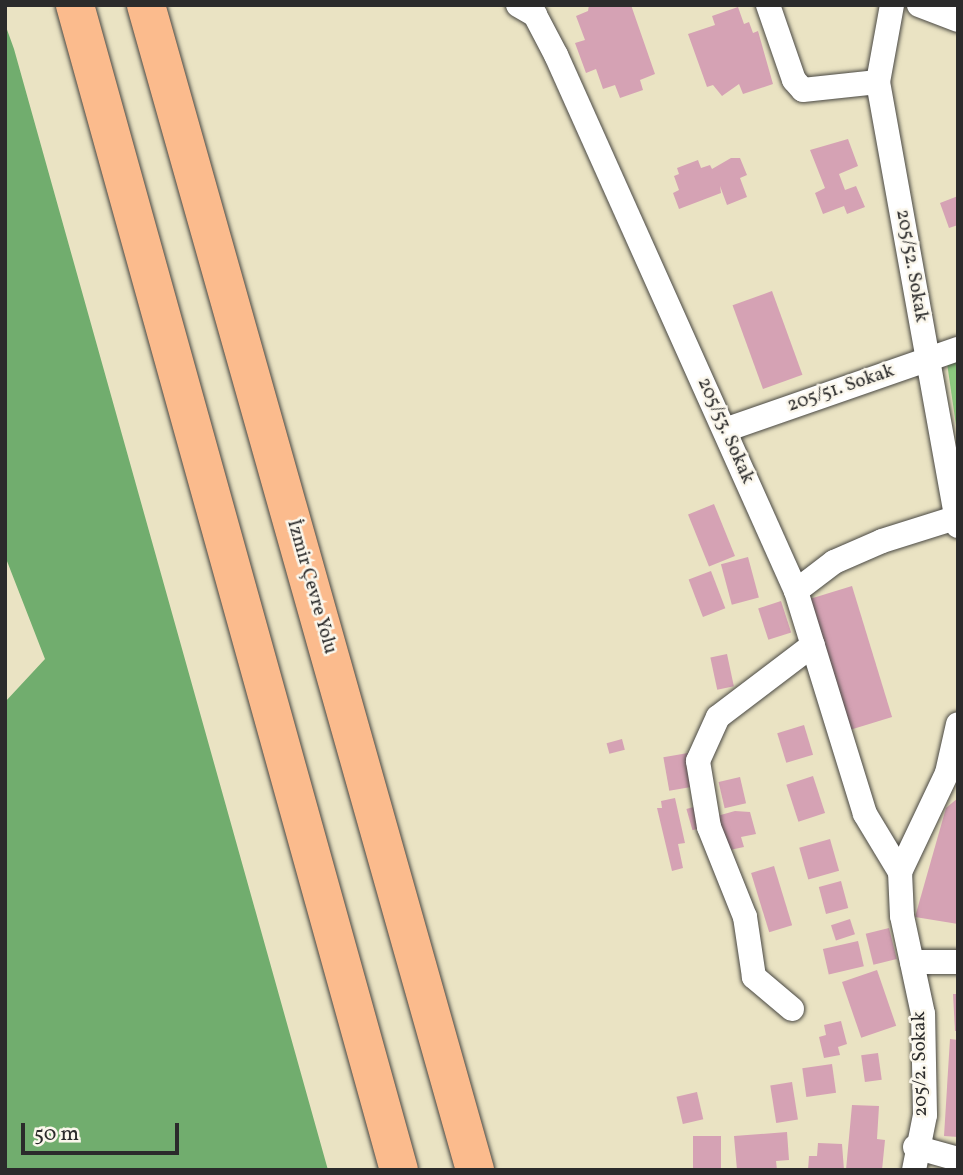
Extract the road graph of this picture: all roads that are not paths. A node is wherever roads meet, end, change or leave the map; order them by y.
1 (75, 5) edge
2 (146, 5) edge
3 (518, 5) edge
4 (768, 5) edge
5 (892, 5) edge
6 (919, 5) edge
7 (958, 20) edge
8 (878, 82) junction
9 (958, 349) edge
10 (928, 359) junction
11 (725, 430) junction
12 (957, 517) edge
13 (958, 526) edge
14 (796, 591) junction
15 (813, 645) junction
16 (958, 724) edge
17 (952, 776) edge
18 (900, 872) junction
19 (912, 962) junction
20 (958, 962) edge
21 (792, 1009) dead end
22 (914, 1158) edge
23 (958, 1160) edge
24 (398, 1170) edge
25 (475, 1170) edge

1 - 24 highway
2 - 25 highway, İzmir Çevre Yolu
3 - 11 street, 205/53. Sokak
4 - 8 street
5 - 8 street, 205/52. Sokak
6 - 7 street
8 - 10 street, 205/52. Sokak
9 - 10 street, 205/51. Sokak
10 - 11 street, 205/51. Sokak
10 - 12 street, 205/52. Sokak
11 - 14 street, 205/53. Sokak
12 - 13 street, 205/52. Sokak
12 - 14 street
14 - 15 street, 205/53. Sokak
15 - 18 street, 205/53. Sokak
15 - 21 street
16 - 17 street
17 - 18 street
18 - 19 street, 205/2. Sokak
19 - 20 street
19 - 22 street, 205/2. Sokak
22 - 23 street

